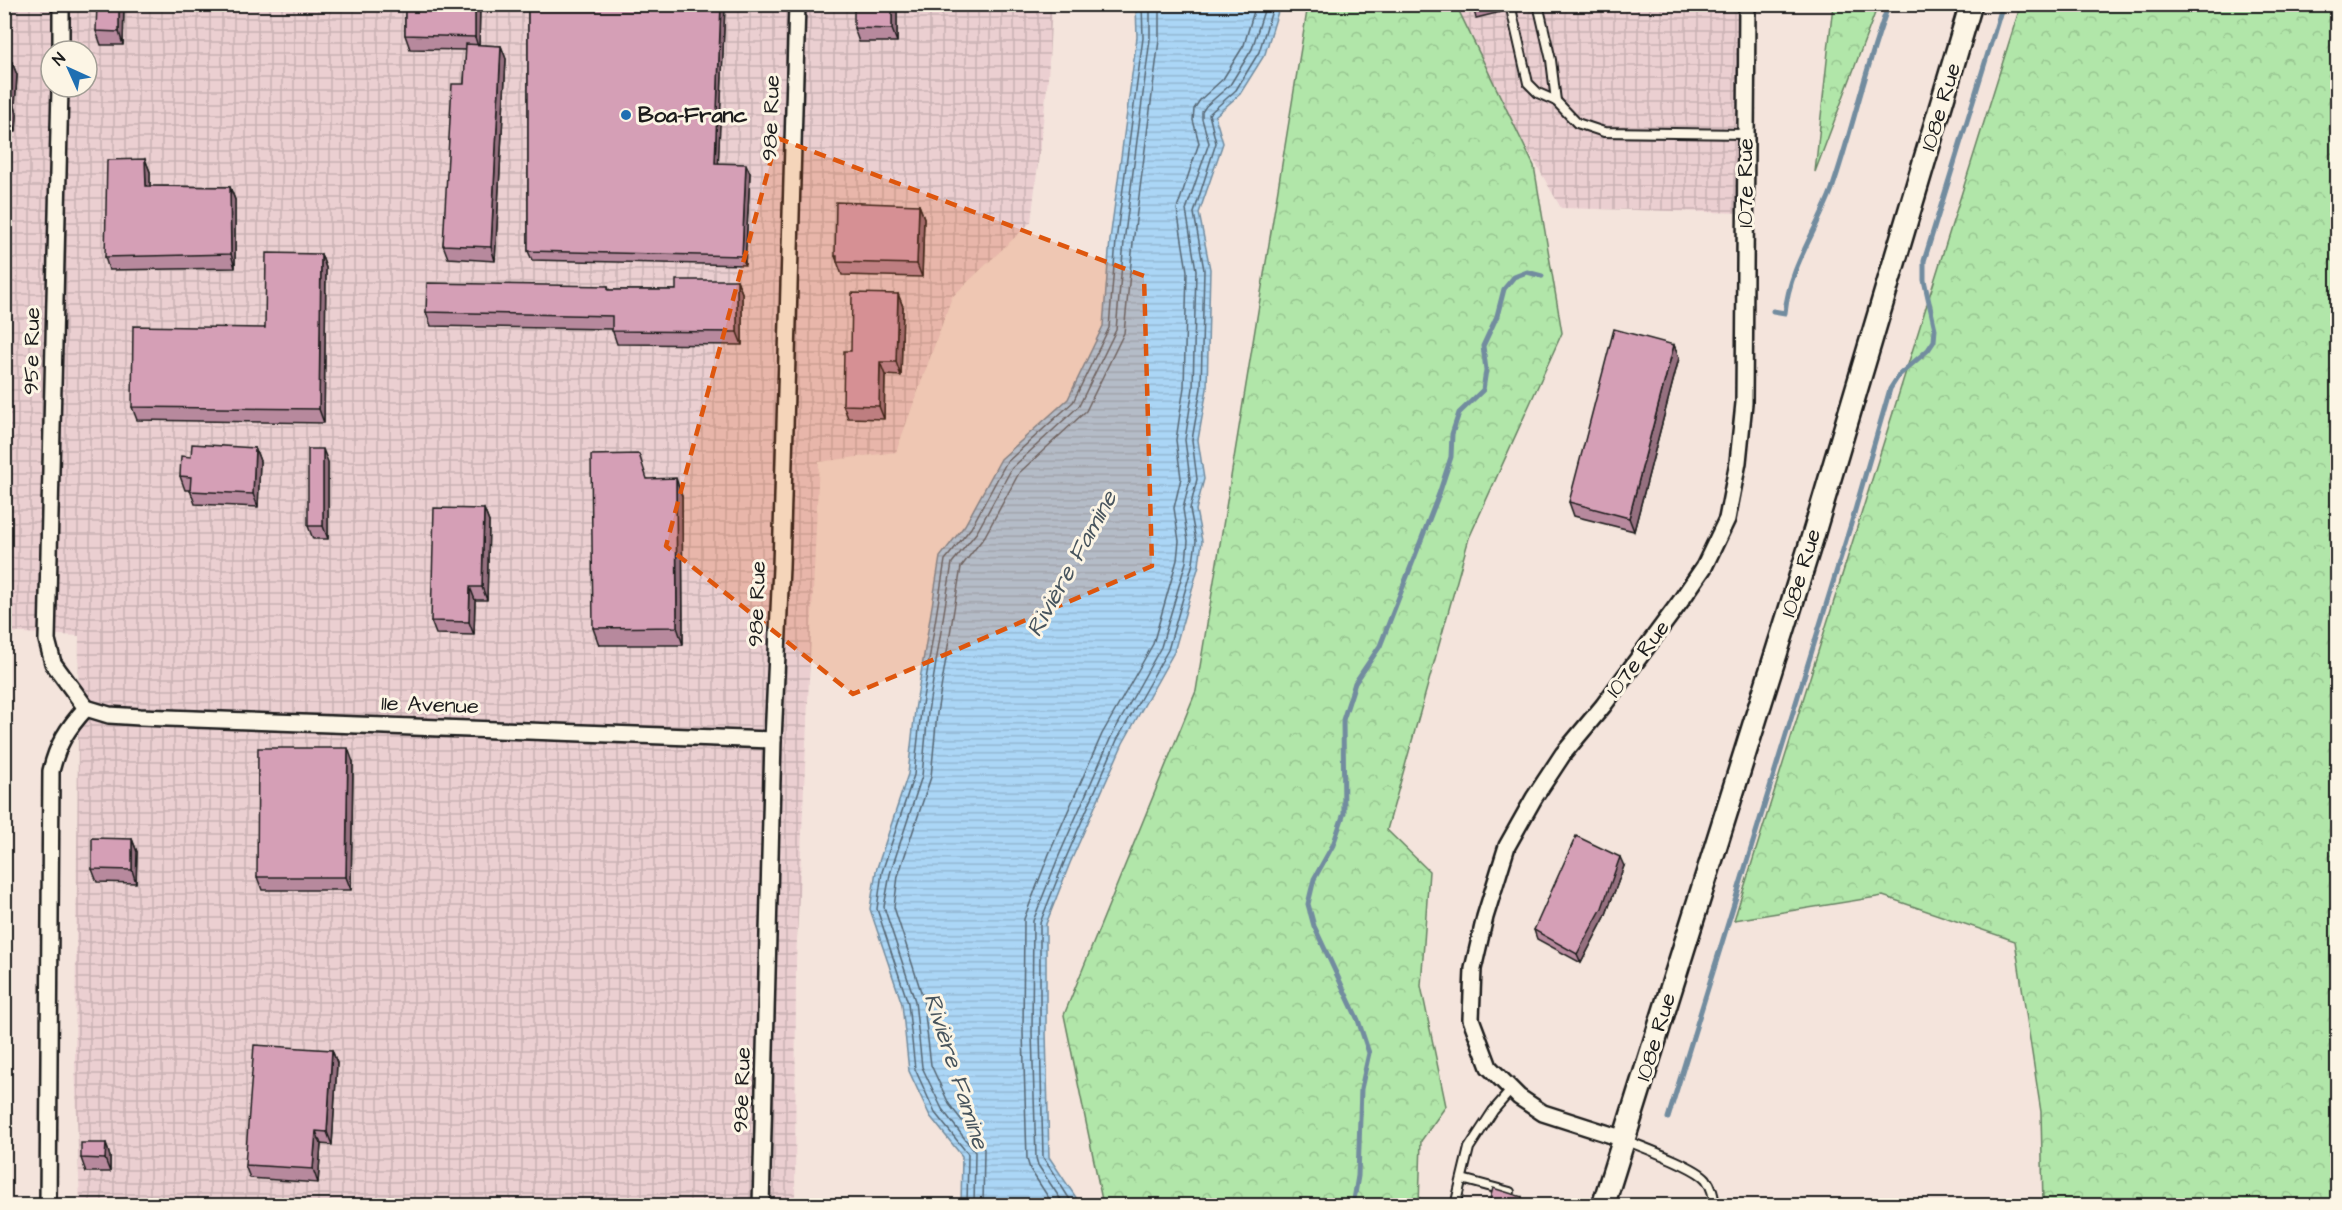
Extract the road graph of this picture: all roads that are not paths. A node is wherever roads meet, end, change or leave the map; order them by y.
1 (61, 4) edge
2 (797, 4) edge
3 (1510, 4) edge
4 (1538, 4) edge
5 (1747, 4) edge
6 (1971, 4) edge
7 (61, 39) edge
8 (60, 99) edge
9 (1556, 101) junction
10 (1745, 134) junction
11 (86, 708) junction
12 (773, 740) junction
13 (1512, 1089) junction
14 (1624, 1139) junction
15 (1461, 1179) junction
16 (1510, 1192) edge
17 (48, 1206) edge
18 (761, 1206) edge
19 (1455, 1206) edge
20 (1603, 1206) edge
21 (1714, 1206) edge

1 - 7 street
2 - 12 street, 98e Rue
3 - 9 lane
4 - 9 lane
5 - 10 street, 107e Rue
6 - 14 main road, 108e Rue
8 - 11 street, 95e Rue
9 - 10 lane
10 - 13 street, 107e Rue
11 - 12 street, 11e Avenue
11 - 17 street
12 - 18 street, 98e Rue
13 - 14 street, 107e Rue
13 - 15 lane
14 - 20 main road
14 - 21 lane
15 - 16 lane
15 - 19 lane

